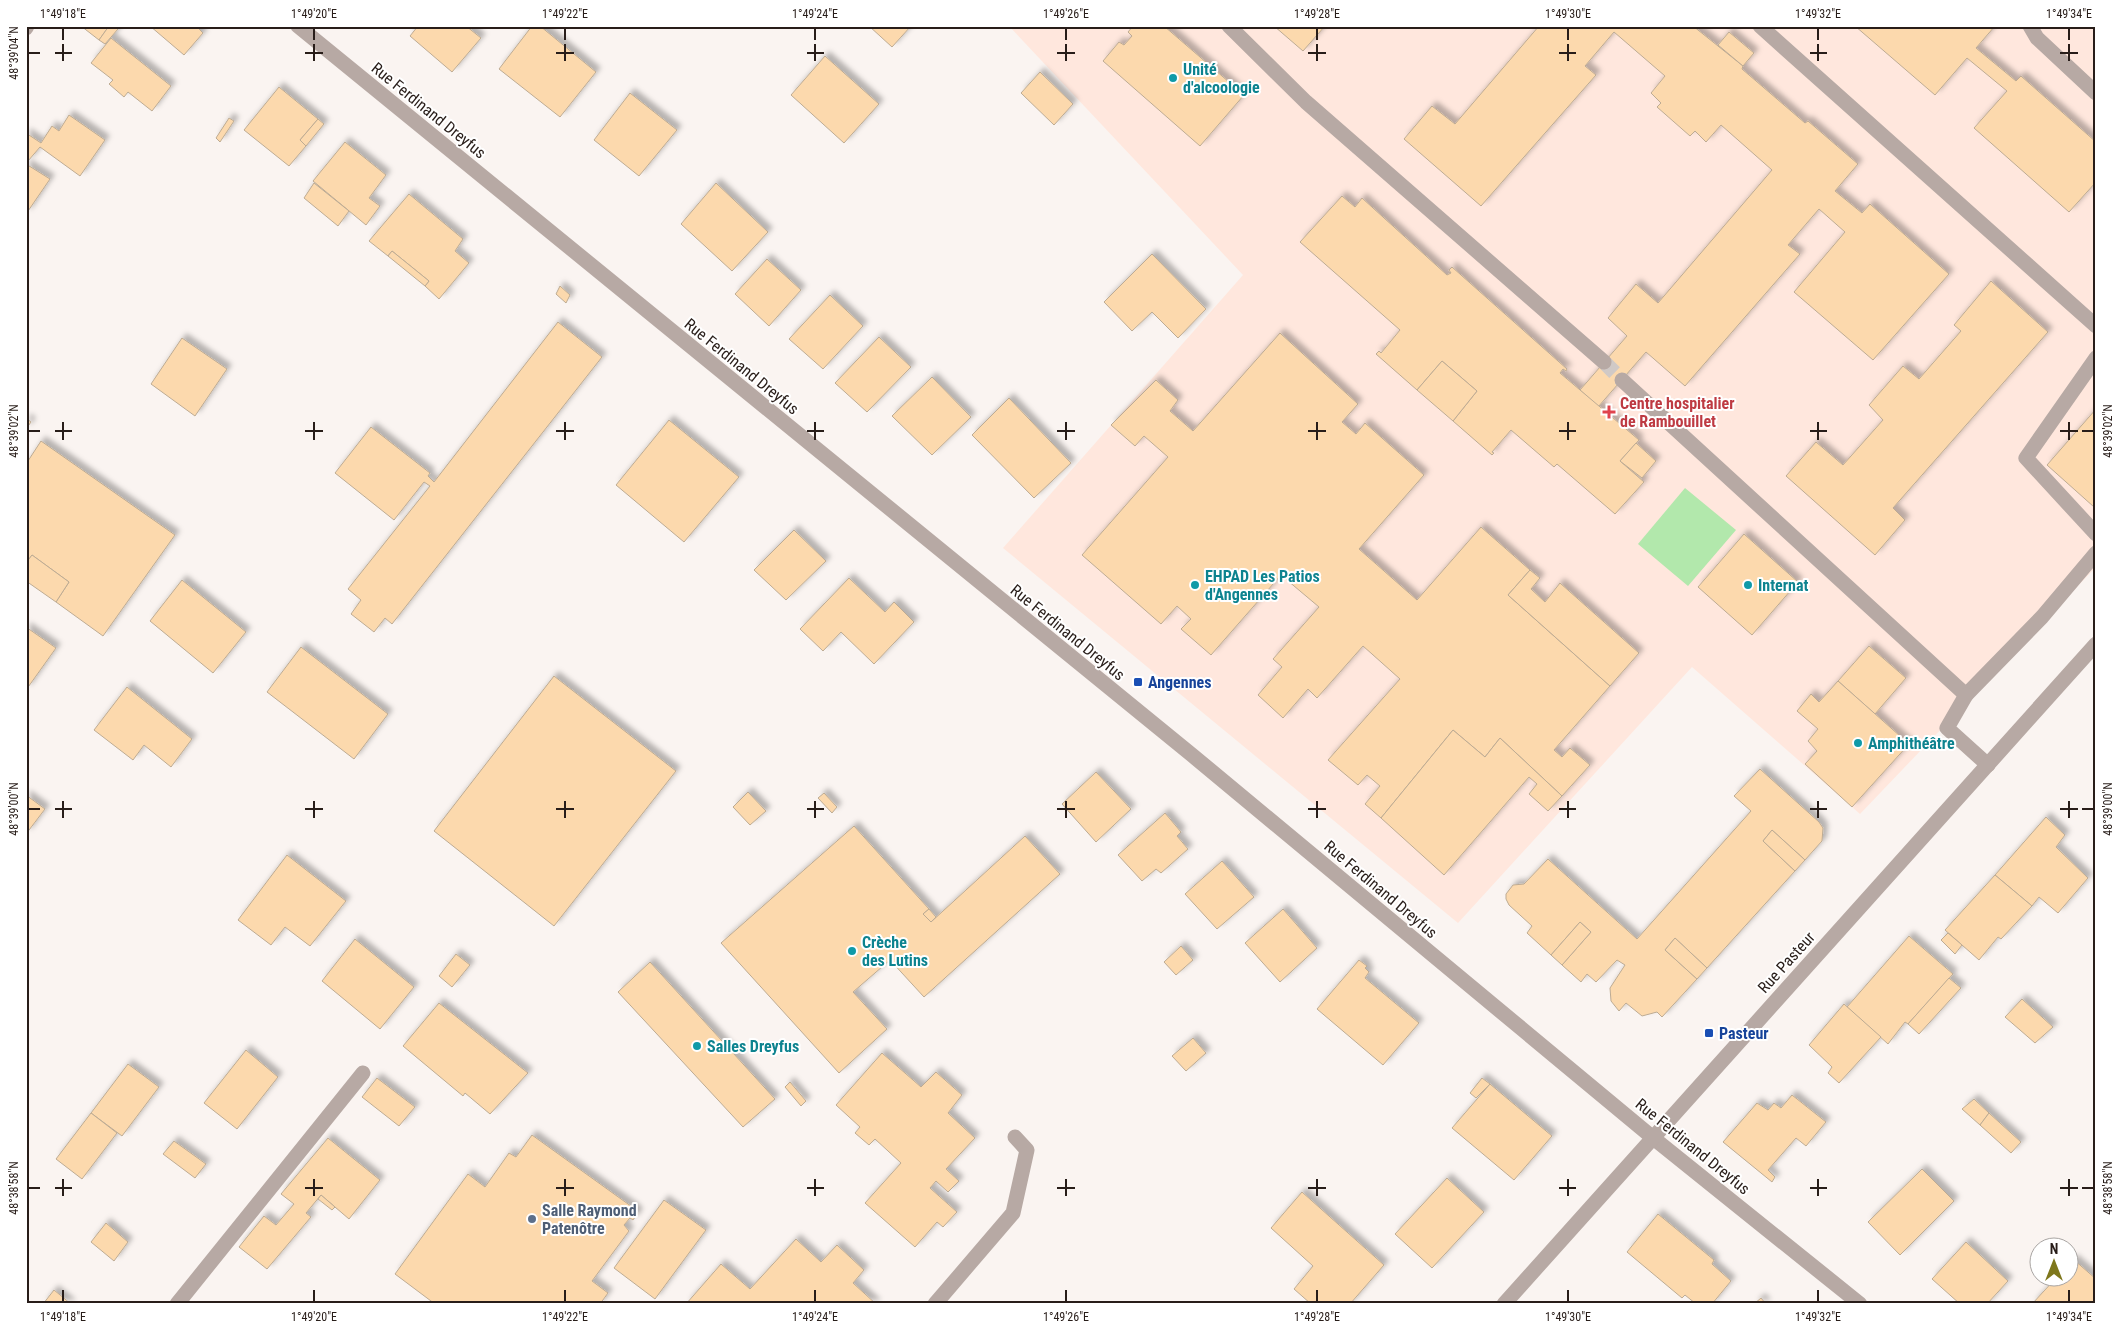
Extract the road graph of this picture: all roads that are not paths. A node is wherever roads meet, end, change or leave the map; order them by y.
1 (298, 26) edge
2 (1229, 26) edge
3 (1760, 26) edge
4 (2030, 26) edge
5 (2096, 93) edge
6 (2096, 326) edge
7 (2096, 358) edge
8 (1604, 362) tunnel mouth
9 (1622, 380) tunnel mouth
10 (2096, 534) edge
11 (2096, 553) edge
12 (2096, 644) edge
13 (1966, 695) junction
14 (1988, 765) junction
15 (363, 1073) dead end
16 (1015, 1137) dead end
17 (1652, 1137) junction
18 (177, 1304) edge
19 (935, 1304) edge
20 (1504, 1304) edge
21 (1860, 1304) edge

1 - 17 street, Rue Ferdinand Dreyfus
2 - 8 street
3 - 6 street
4 - 5 street
7 - 10 street
9 - 13 street
11 - 13 street
12 - 14 street, Rue Pasteur
13 - 14 street
14 - 17 street, Rue Pasteur
15 - 18 street
16 - 19 street
17 - 20 street, Rue Pasteur
17 - 21 street, Rue Ferdinand Dreyfus

